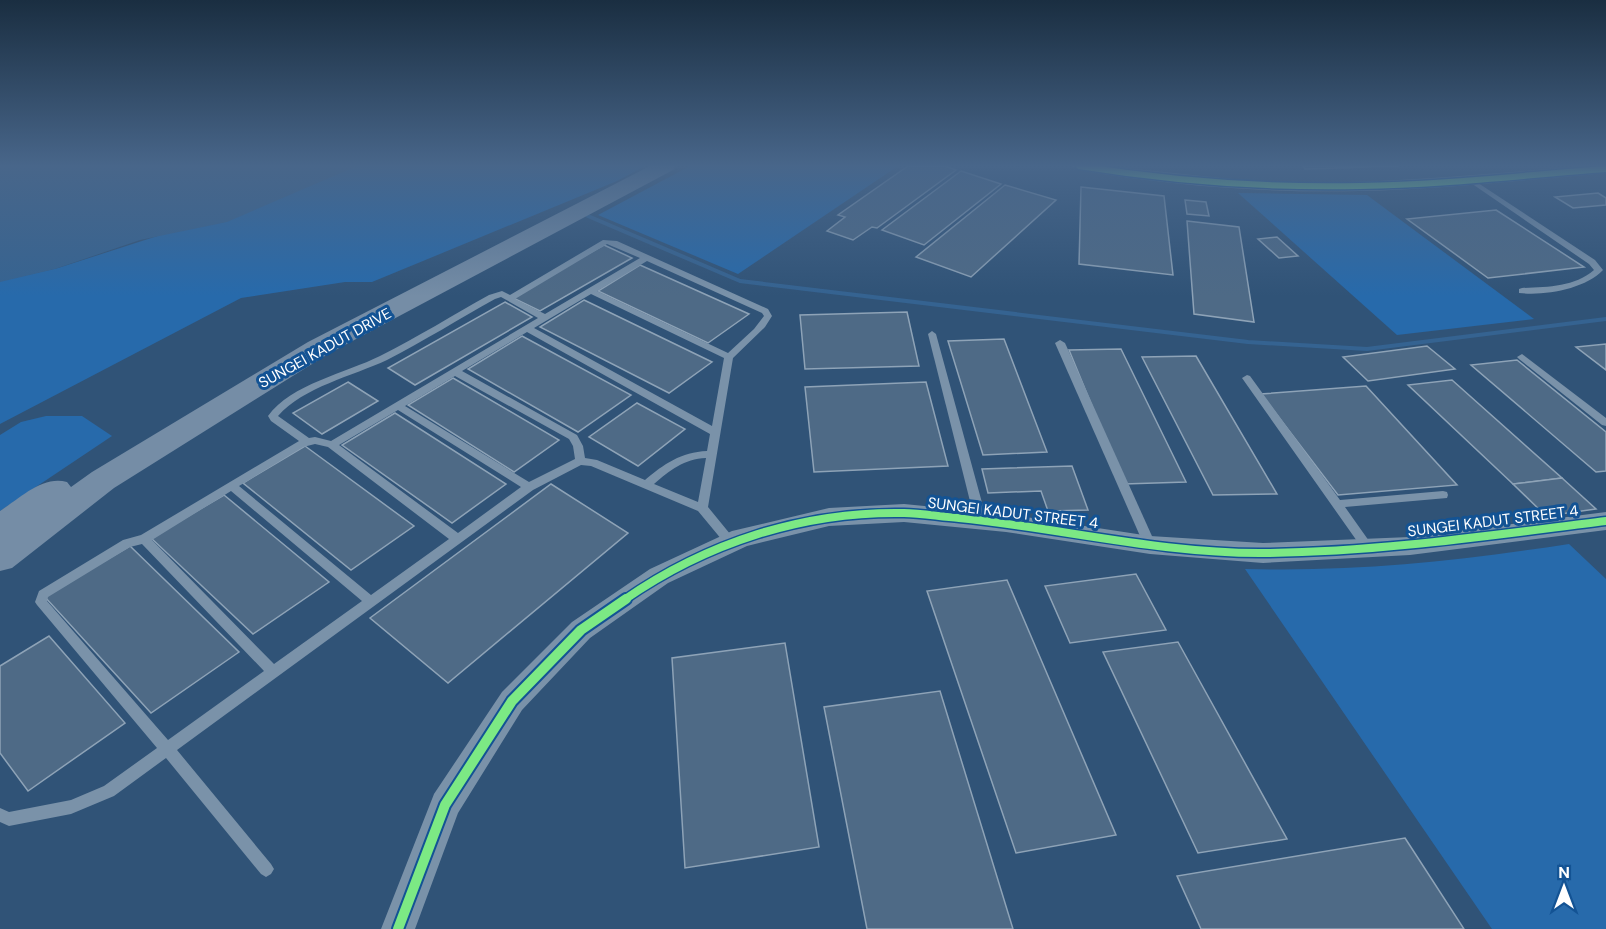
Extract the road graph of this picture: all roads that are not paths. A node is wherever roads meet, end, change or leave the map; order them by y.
1 (560, 209) edge
2 (583, 209) edge
3 (1514, 209) edge
4 (647, 257) junction
5 (591, 291) junction
6 (1522, 291) dead end
7 (510, 297) junction
8 (545, 318) junction
9 (528, 329) junction
10 (932, 334) dead end
11 (1060, 343) dead end
12 (729, 357) junction
13 (1522, 357) dead end
14 (456, 372) junction
15 (1247, 378) dead end
16 (398, 406) junction
17 (1606, 423) edge
18 (716, 433) junction
19 (306, 441) junction
20 (332, 445) junction
21 (712, 454) junction
22 (580, 461) junction
23 (646, 485) junction
24 (232, 486) junction
25 (529, 487) junction
26 (1443, 495) dead end
27 (1337, 504) junction
28 (702, 508) junction
29 (981, 521) junction
30 (1606, 521) edge
31 (0, 528) edge
32 (144, 539) junction
33 (458, 539) junction
34 (731, 543) junction
35 (1150, 545) junction
36 (1368, 548) junction
37 (0, 558) edge
38 (371, 602) junction
39 (273, 672) junction
40 (167, 749) junction
41 (0, 815) edge
42 (266, 869) dead end
43 (398, 929) edge

1 - 31 main road, SUNGEI KADUT DRIVE
2 - 37 main road, SUNGEI KADUT DRIVE
3 - 6 lane
4 - 5 lane
4 - 7 lane
4 - 12 lane
5 - 8 lane
5 - 12 lane
7 - 8 lane
7 - 19 lane
8 - 9 lane
9 - 14 lane
9 - 18 lane
10 - 29 lane
11 - 35 lane
12 - 18 lane
13 - 17 lane
14 - 16 lane
14 - 22 lane
15 - 27 lane
16 - 20 lane
16 - 25 lane
18 - 21 lane
19 - 20 lane
19 - 24 lane
20 - 33 lane
21 - 23 lane
21 - 28 lane
22 - 23 lane
22 - 25 lane
23 - 28 lane
24 - 32 lane
24 - 38 lane
25 - 33 lane
26 - 27 lane
27 - 36 lane
28 - 34 lane
29 - 34 street, SUNGEI KADUT STREET 4
29 - 35 street, SUNGEI KADUT STREET 4
30 - 36 street, SUNGEI KADUT STREET 4
32 - 39 lane
32 - 40 lane
33 - 38 lane
34 - 43 street, SUNGEI KADUT STREET 4
35 - 36 street, SUNGEI KADUT STREET 4
38 - 39 lane
39 - 40 lane
40 - 41 lane
40 - 42 lane

